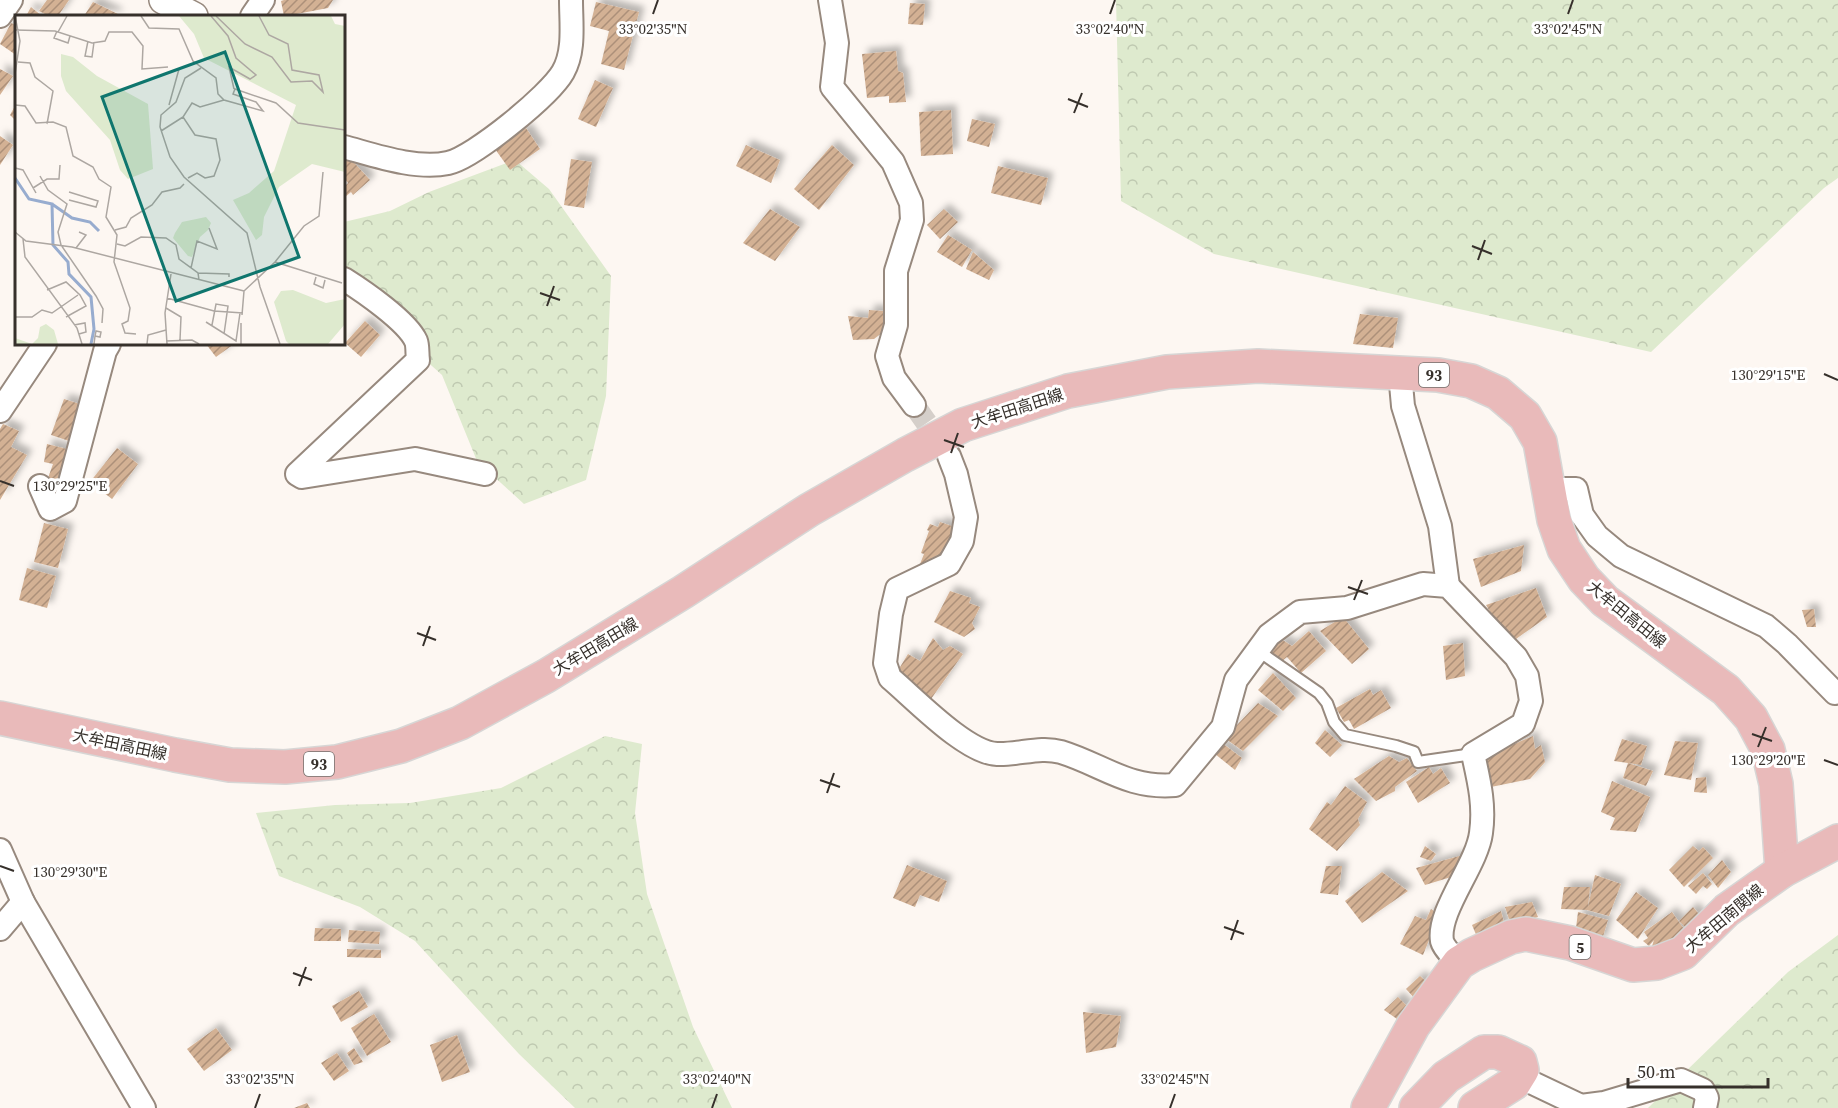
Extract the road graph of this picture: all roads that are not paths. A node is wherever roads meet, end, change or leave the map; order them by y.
1 (11, 0) edge
2 (163, 0) edge
3 (263, 0) edge
4 (571, 0) edge
5 (830, 0) edge
6 (192, 15) edge
7 (253, 15) edge
8 (0, 16) edge
9 (345, 147) edge
10 (345, 280) edge
11 (44, 345) edge
12 (108, 345) edge
13 (1400, 373) junction
14 (914, 405) tunnel mouth
15 (0, 411) edge
16 (949, 456) tunnel mouth
17 (485, 474) dead end
18 (40, 486) dead end
19 (1549, 489) junction
20 (1448, 586) junction
21 (1257, 650) junction
22 (1835, 693) dead end
23 (0, 718) edge
24 (1473, 754) junction
25 (1838, 841) edge
26 (0, 850) edge
27 (1782, 871) junction
28 (23, 902) junction
29 (0, 930) edge
30 (1459, 963) junction
31 (1518, 1076) junction
32 (144, 1108) edge
33 (1368, 1108) edge
34 (1416, 1108) edge
35 (1475, 1108) edge
36 (1705, 1108) edge

1 - 8 street
2 - 6 street
3 - 7 street
4 - 9 street
5 - 14 street
10 - 17 street
11 - 15 street
12 - 18 street
13 - 19 main road, 大牟田高田線 / 93
13 - 20 street
13 - 23 main road, 大牟田高田線 / 93
16 - 21 street
19 - 22 street
19 - 27 main road, 大牟田高田線 / 93
20 - 21 street
20 - 24 street
21 - 24 lane
24 - 30 street
25 - 27 main road, 大牟田南関線 / 5
26 - 28 street
27 - 30 main road, 大牟田南関線 / 5
28 - 29 street
28 - 32 street
30 - 33 main road, 大牟田南関線 / 5
31 - 34 main road
31 - 35 main road
31 - 36 street

